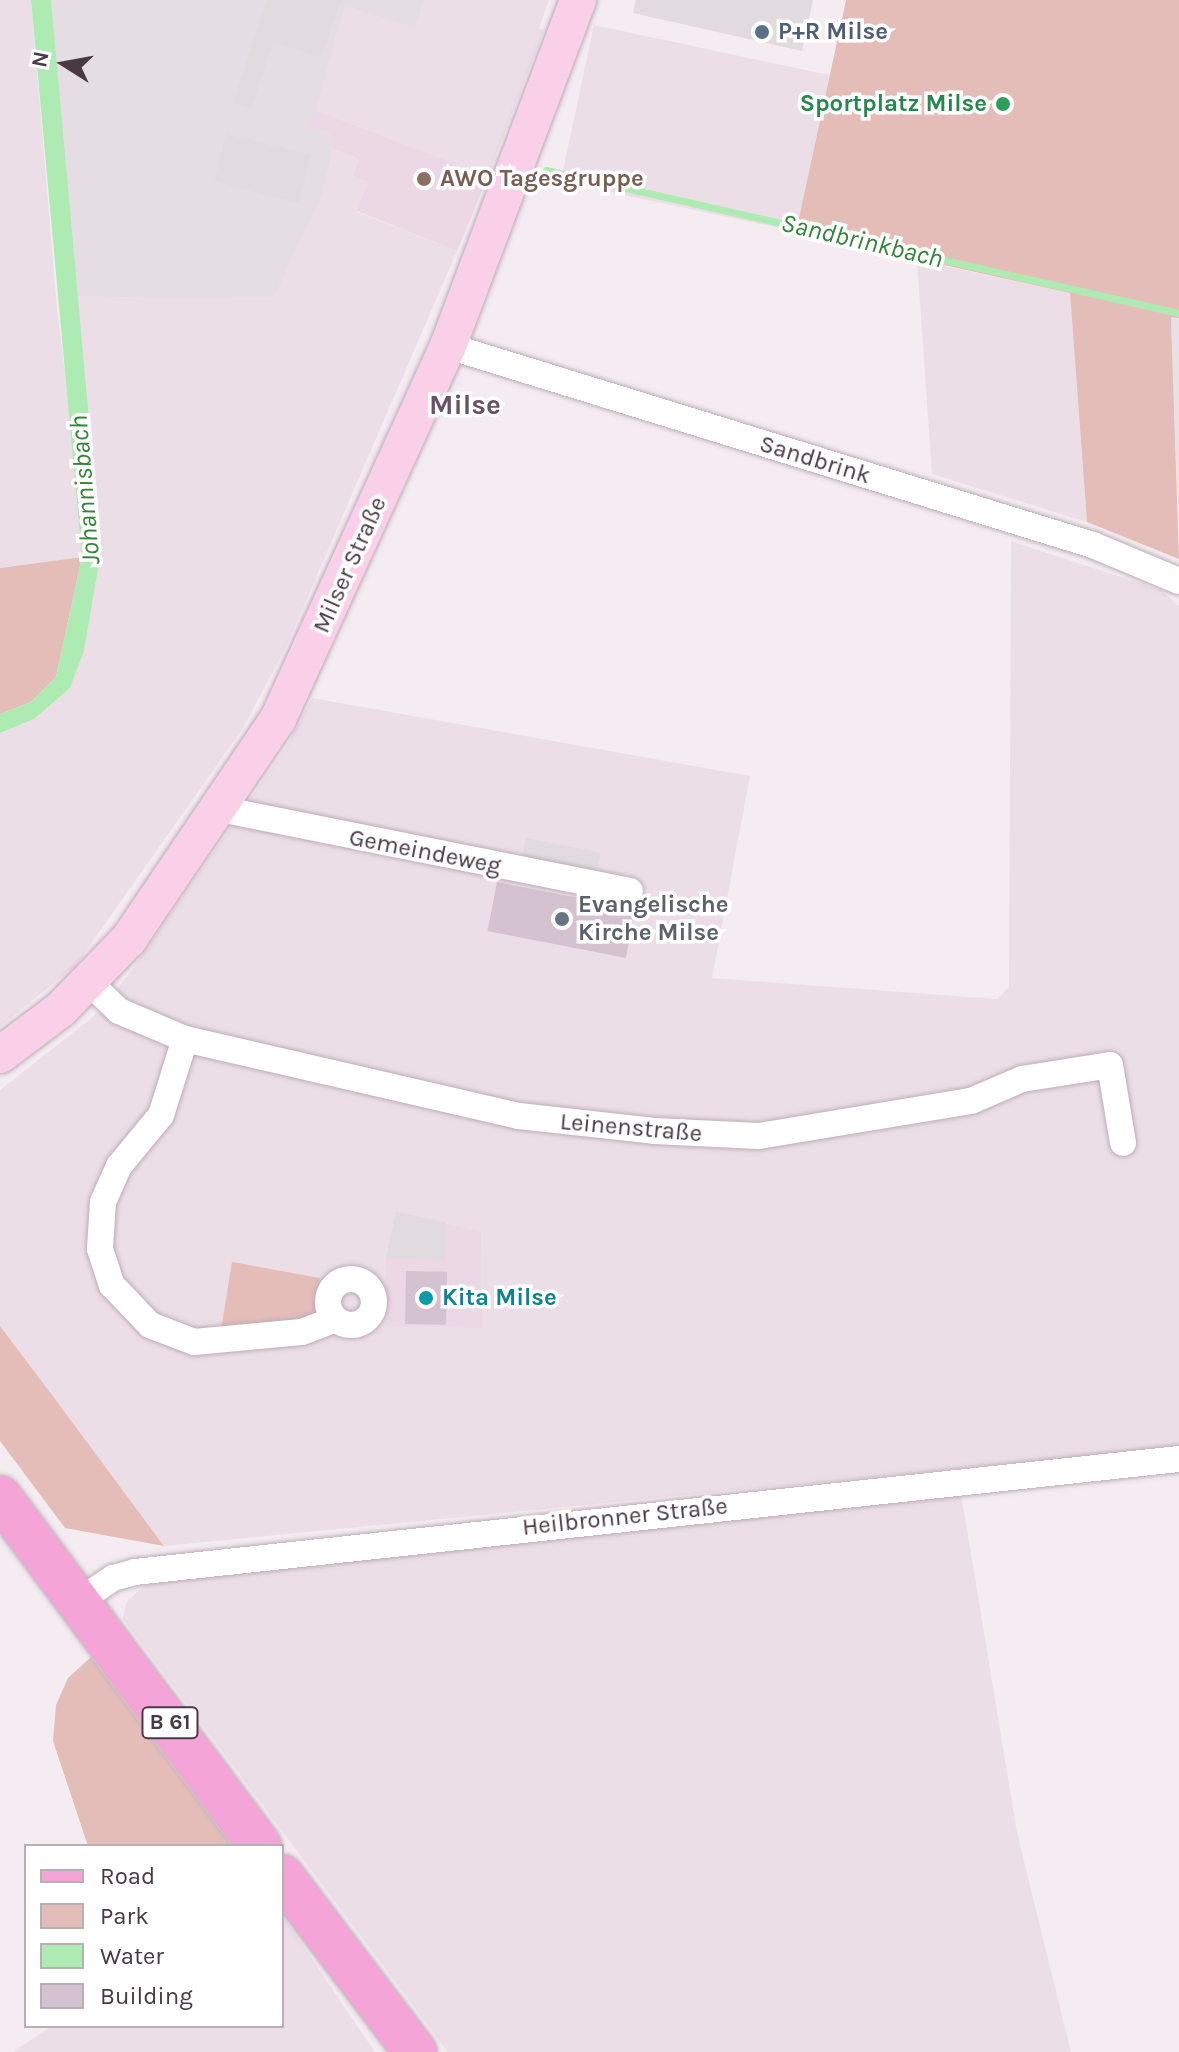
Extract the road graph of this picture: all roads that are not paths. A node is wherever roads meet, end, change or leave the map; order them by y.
1 (578, 0) edge
2 (448, 346) junction
3 (1179, 581) edge
4 (220, 809) junction
5 (630, 891) dead end
6 (90, 983) junction
7 (185, 1039) junction
8 (0, 1055) edge
9 (1123, 1143) dead end
10 (336, 1319) dead end
11 (1179, 1459) edge
12 (0, 1497) edge
13 (79, 1601) junction
14 (259, 1844) edge
15 (284, 1879) edge
16 (415, 2052) edge

1 - 2 main road, Milser Straße
2 - 3 street, Sandbrink
2 - 4 main road, Milser Straße
4 - 5 street, Gemeindeweg
4 - 6 main road, Milser Straße
6 - 7 street, Leinenstraße
6 - 8 main road, Milser Straße
7 - 9 street, Leinenstraße
7 - 10 street
11 - 13 street, Heilbronner Straße
12 - 13 main road, B 61
13 - 14 main road, B 61
15 - 16 main road

